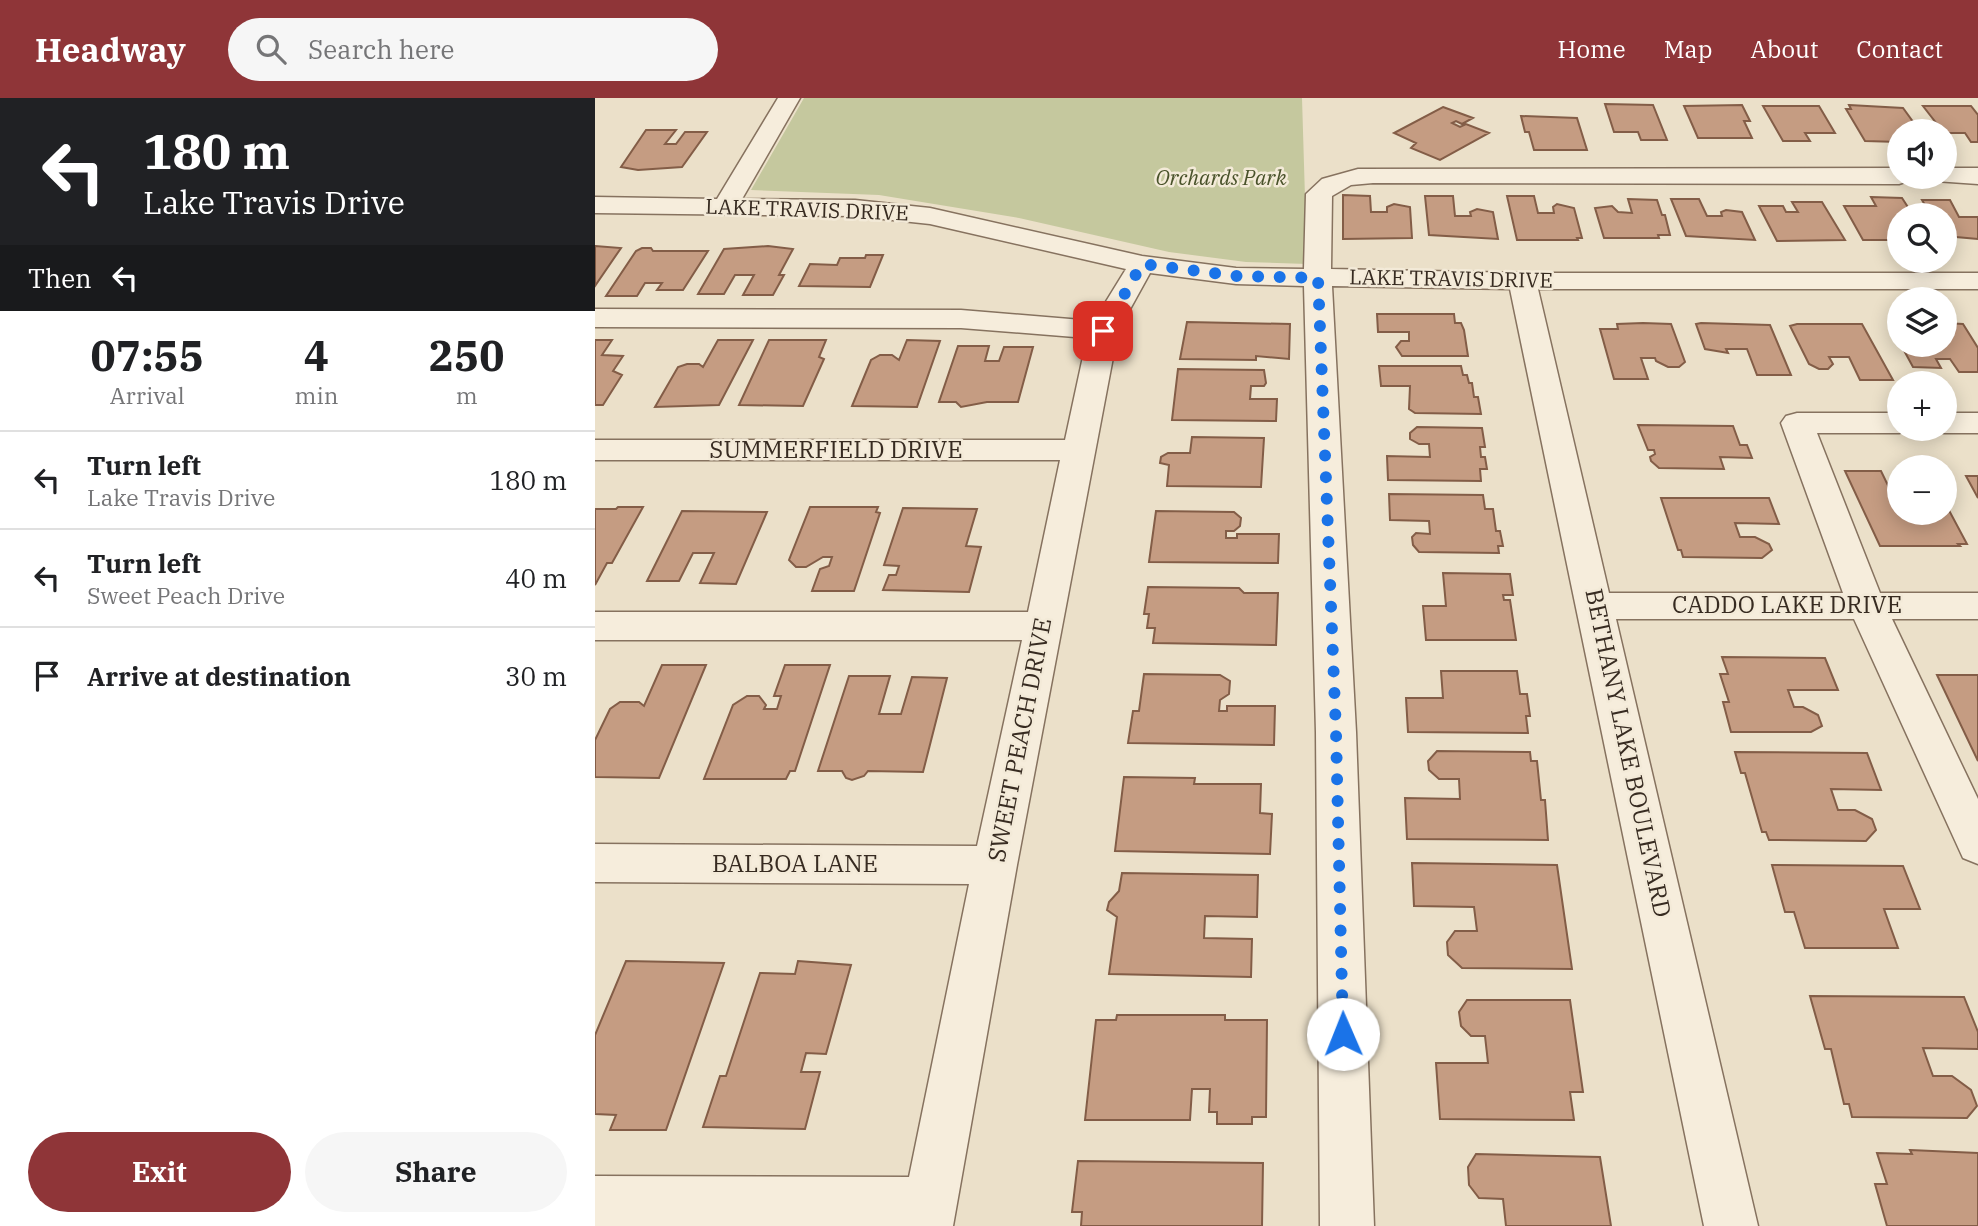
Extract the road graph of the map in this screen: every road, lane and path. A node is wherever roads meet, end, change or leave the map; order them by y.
1 (789, 98) edge
2 (1887, 176) edge
3 (1957, 176) edge
4 (1978, 176) edge
5 (595, 205) edge
6 (726, 205) junction
7 (1142, 264) junction
8 (1318, 278) junction
9 (1522, 281) junction
10 (1978, 281) edge
11 (595, 318) edge
12 (1103, 331) junction
13 (1887, 423) edge
14 (1957, 423) edge
15 (1978, 423) edge
16 (595, 450) edge
17 (1077, 450) junction
18 (1866, 604) junction
19 (1596, 606) junction
20 (1978, 606) edge
21 (595, 626) edge
22 (1042, 626) junction
23 (1975, 833) edge
24 (595, 863) edge
25 (995, 866) junction
26 (595, 1203) edge
27 (929, 1215) edge
28 (1347, 1226) edge
29 (1731, 1226) edge

1 - 6 street
2 - 8 street
3 - 4 street
5 - 6 street, LAKE TRAVIS DRIVE
6 - 7 street, LAKE TRAVIS DRIVE
7 - 8 street, LAKE TRAVIS DRIVE
7 - 12 street, SWEET PEACH DRIVE
8 - 9 street, LAKE TRAVIS DRIVE
8 - 28 street
9 - 10 street, LAKE TRAVIS DRIVE
9 - 19 street, BETHANY LAKE BOULEVARD
11 - 12 street
12 - 17 street, SWEET PEACH DRIVE
13 - 18 street
14 - 15 street
16 - 17 street, SUMMERFIELD DRIVE
17 - 22 street, SWEET PEACH DRIVE
18 - 19 street, CADDO LAKE DRIVE
18 - 20 street, CADDO LAKE DRIVE
18 - 23 street
19 - 29 street, BETHANY LAKE BOULEVARD
21 - 22 street
22 - 25 street, SWEET PEACH DRIVE
24 - 25 street, BALBOA LANE
25 - 27 street, SWEET PEACH DRIVE
26 - 27 street

